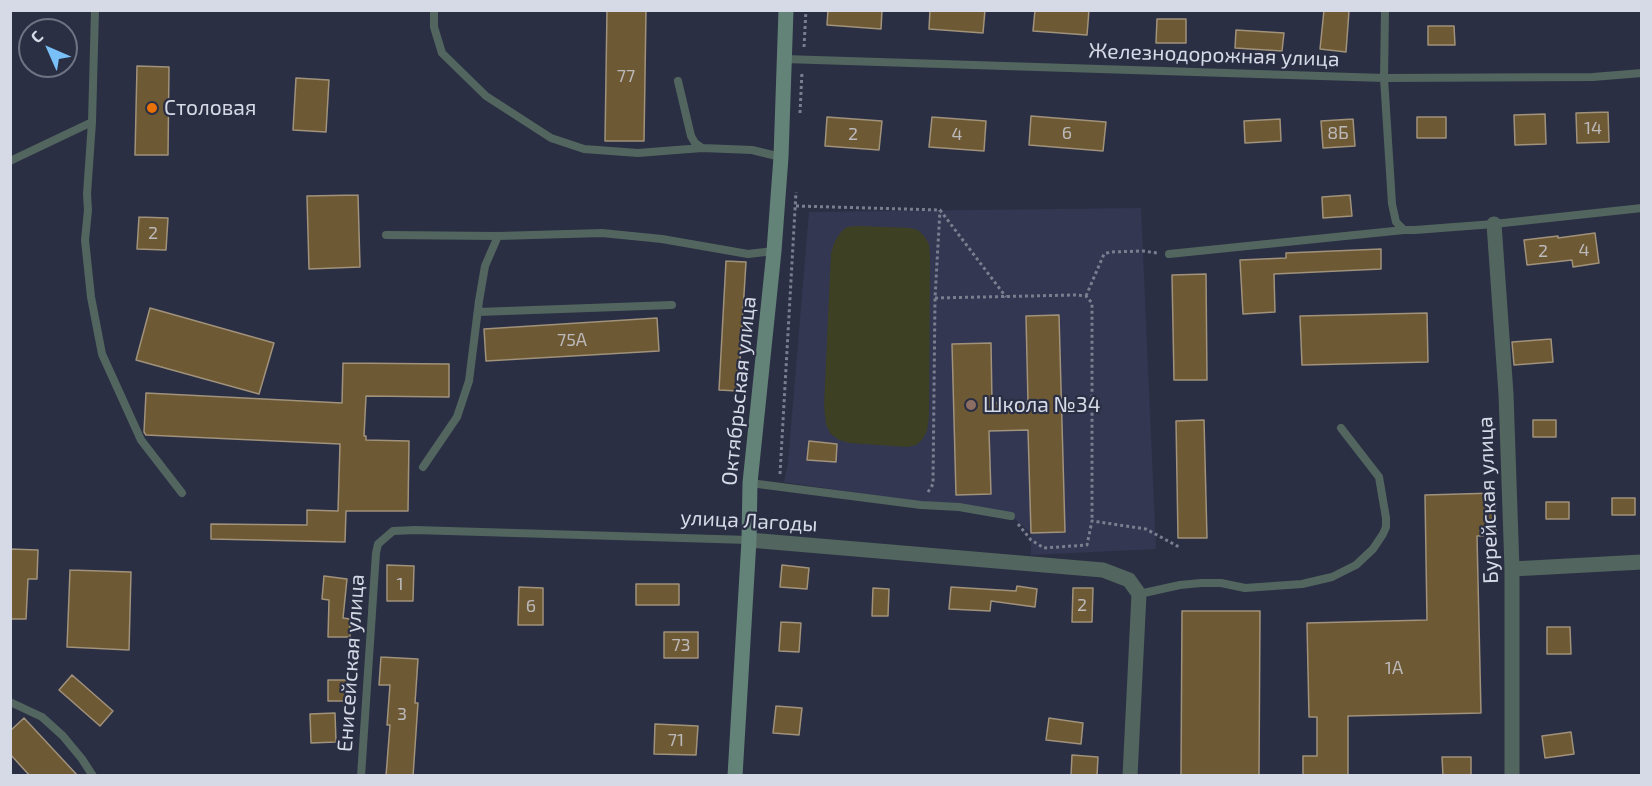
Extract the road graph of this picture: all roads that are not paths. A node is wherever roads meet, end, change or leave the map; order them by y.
1 (95, 10) edge
2 (434, 10) edge
3 (786, 10) edge
4 (1385, 10) edge
5 (784, 59) junction
6 (1641, 73) edge
7 (1384, 78) junction
8 (678, 81) dead end
9 (92, 122) junction
10 (702, 148) junction
11 (781, 157) junction
12 (10, 161) edge
13 (1641, 208) edge
14 (1494, 224) junction
15 (1404, 230) junction
16 (386, 235) dead end
17 (498, 236) junction
18 (774, 251) junction
19 (1169, 254) road end
20 (672, 305) dead end
21 (478, 312) junction
22 (1341, 428) dead end
23 (423, 467) dead end
24 (751, 477) junction
25 (182, 494) dead end
26 (1011, 516) road end
27 (749, 540) junction
28 (376, 554) joint
29 (1641, 562) edge
30 (1512, 568) junction
31 (1139, 594) junction
32 (10, 702) edge
33 (93, 776) edge
34 (361, 776) edge
35 (735, 776) edge
36 (1130, 776) edge
37 (1512, 776) edge

1 - 9 lane
2 - 10 lane
3 - 5 main road, Октябрьская улица
4 - 7 lane
5 - 7 lane, Железнодорожная улица
5 - 11 main road, Октябрьская улица
6 - 7 lane, Железнодорожная улица
7 - 15 lane
8 - 10 lane
9 - 12 lane
9 - 25 lane
10 - 11 lane
11 - 18 main road, Октябрьская улица
13 - 14 lane
14 - 15 lane
14 - 30 street, Бурейская улица
15 - 19 lane
16 - 17 lane
17 - 18 lane
17 - 21 lane
18 - 24 main road, Октябрьская улица
20 - 21 lane
21 - 23 lane
22 - 31 lane
24 - 26 lane
24 - 27 main road, Октябрьская улица
27 - 28 lane, улица Лагоды
27 - 31 street, улица Лагоды
27 - 35 main road, Октябрьская улица
28 - 34 lane, Енисейская улица
29 - 30 street
30 - 37 street, Бурейская улица
31 - 36 street
32 - 33 lane

